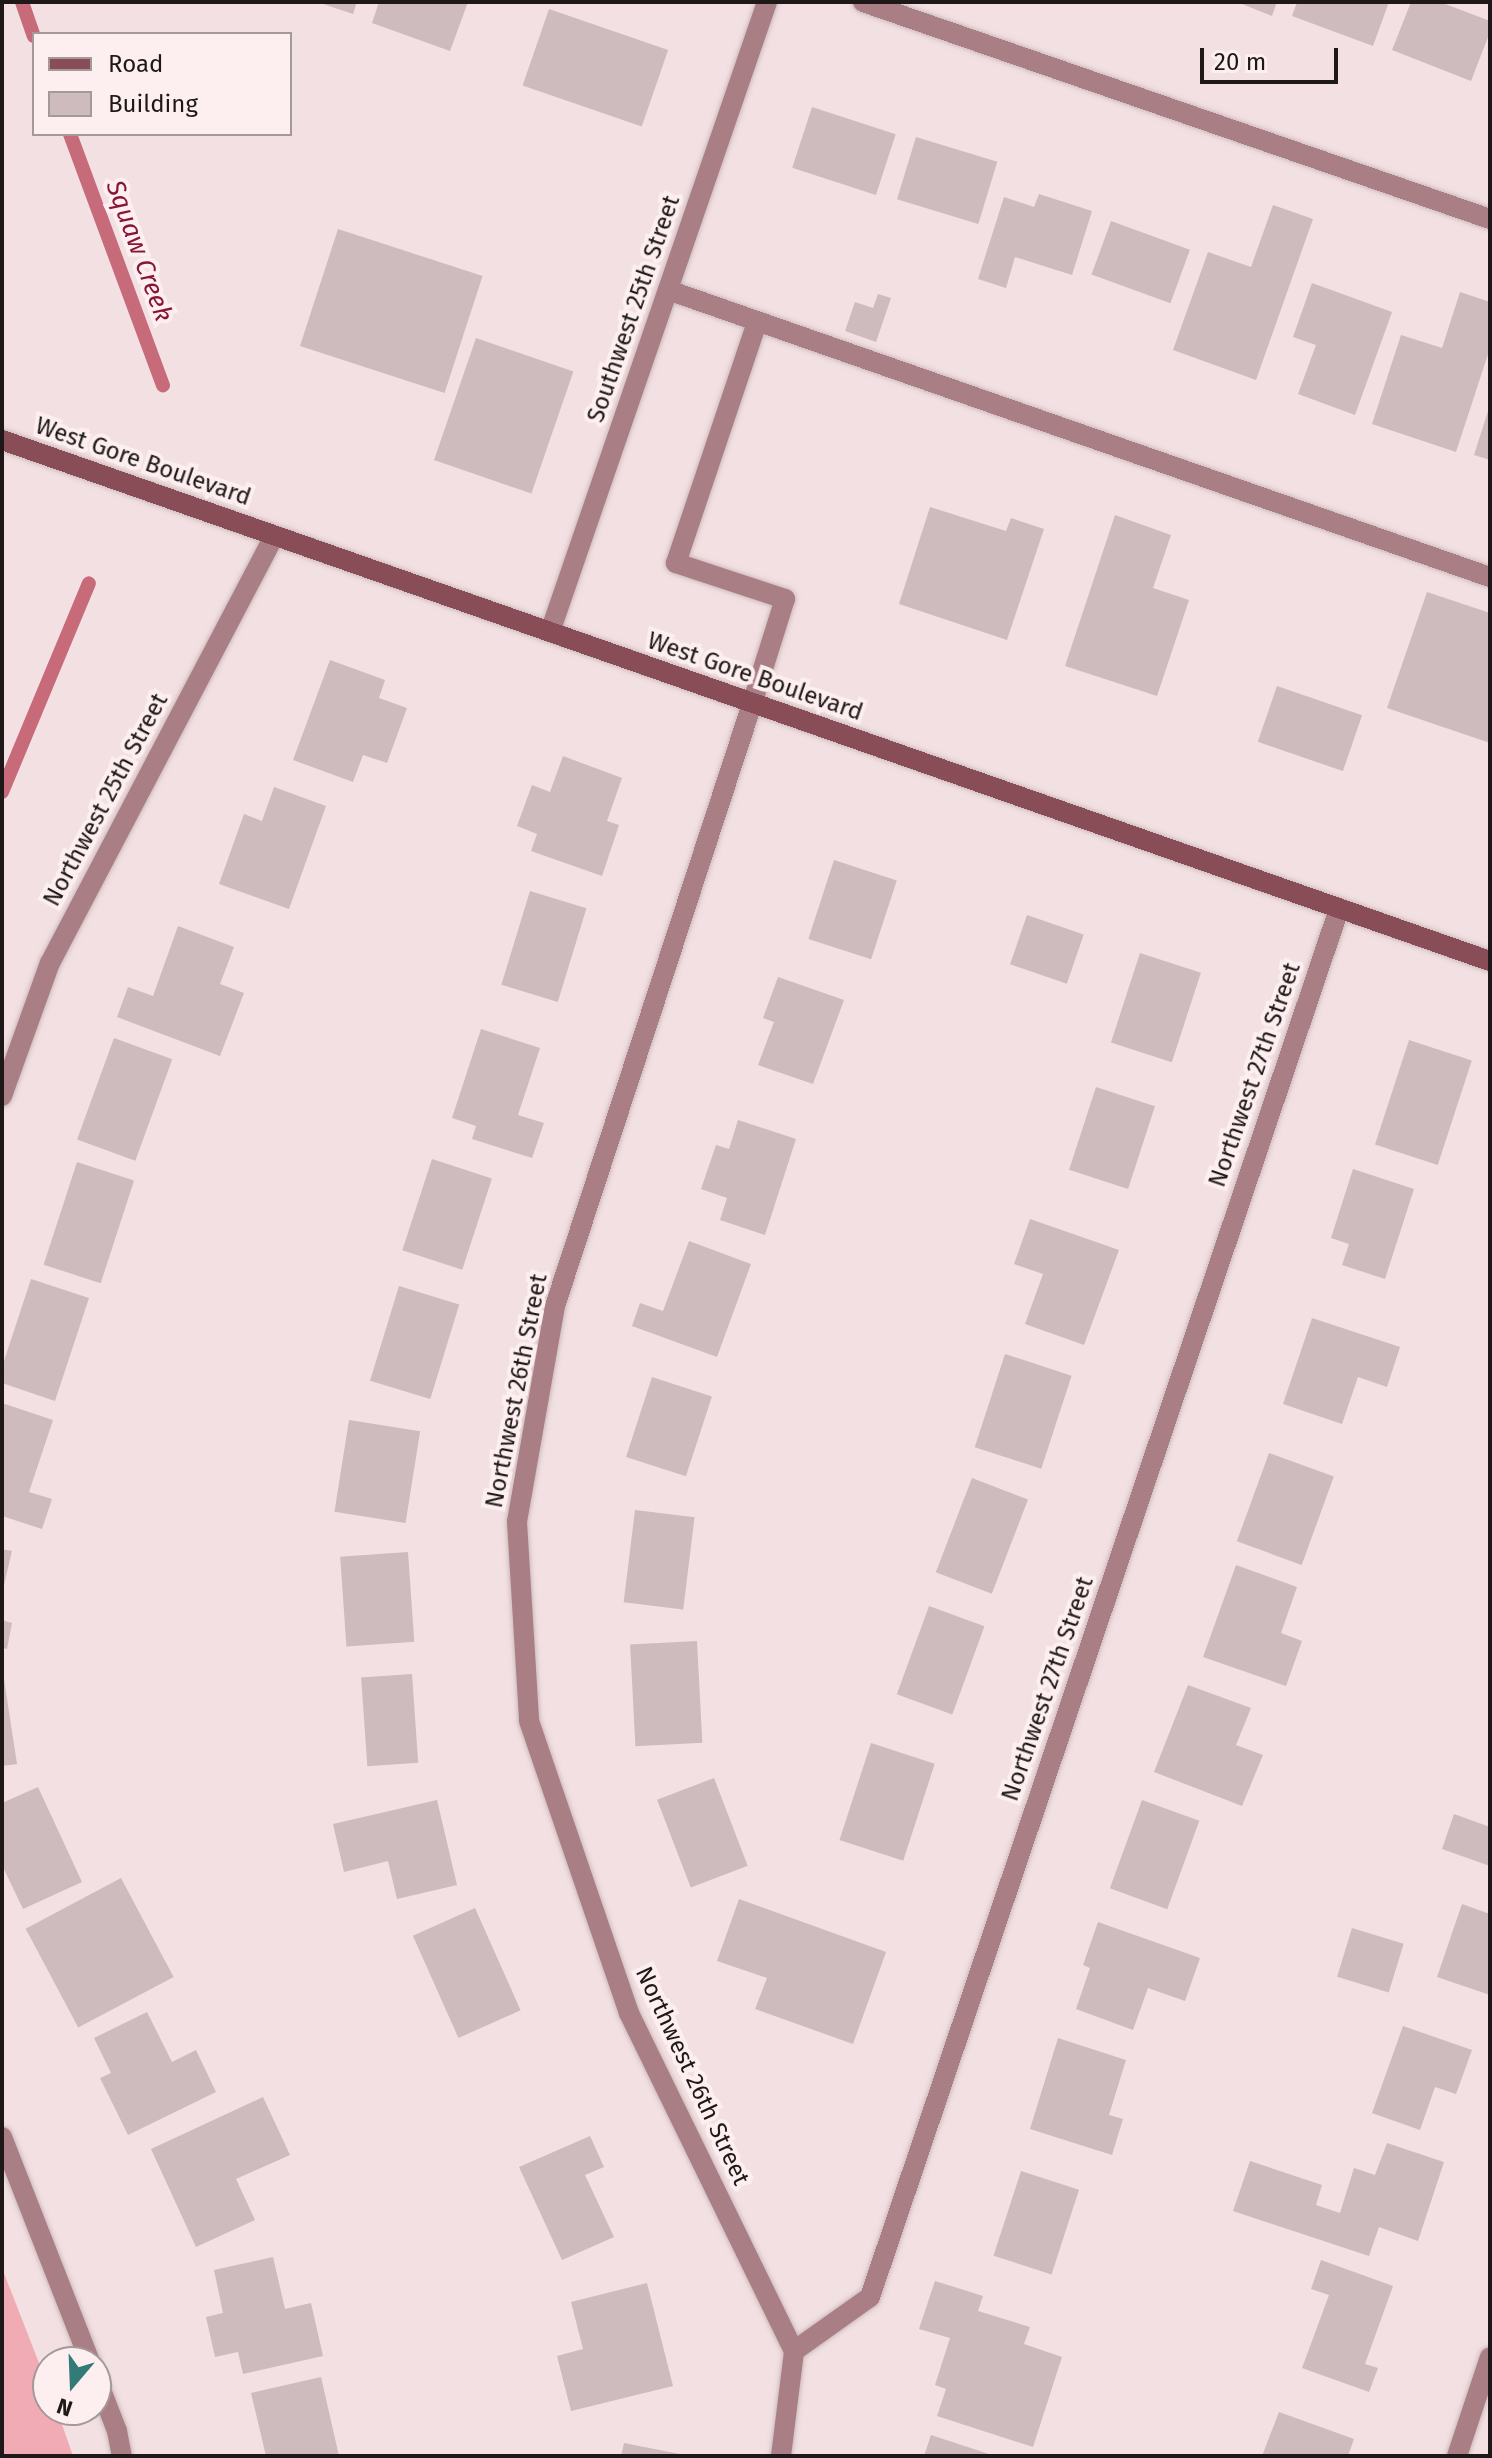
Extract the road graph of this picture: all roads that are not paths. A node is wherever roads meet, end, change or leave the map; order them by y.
1 (767, 2) edge
2 (863, 2) edge
3 (1490, 219) edge
4 (668, 290) junction
5 (757, 322) junction
6 (2, 440) edge
7 (274, 536) junction
8 (1490, 577) edge
9 (550, 632) junction
10 (752, 704) junction
11 (1339, 909) junction
12 (1490, 961) edge
13 (2, 1096) edge
14 (2, 2137) edge
15 (84, 2346) edge
16 (794, 2351) junction
17 (1490, 2357) edge
18 (112, 2418) edge
19 (122, 2456) edge
20 (781, 2456) edge
21 (1457, 2456) edge

1 - 4 street, Southwest 25th Street
2 - 3 street
4 - 5 street
4 - 9 street, Southwest 25th Street
5 - 8 street
5 - 10 street, Northwest 26th Street
6 - 7 main road, West Gore Boulevard
7 - 9 main road, West Gore Boulevard
7 - 13 street, Northwest 25th Street
9 - 10 main road, West Gore Boulevard
10 - 11 main road, West Gore Boulevard
10 - 16 street, Northwest 26th Street
11 - 12 main road, West Gore Boulevard
11 - 16 street, Northwest 27th Street
14 - 15 street
16 - 20 street
17 - 21 street
18 - 19 street

